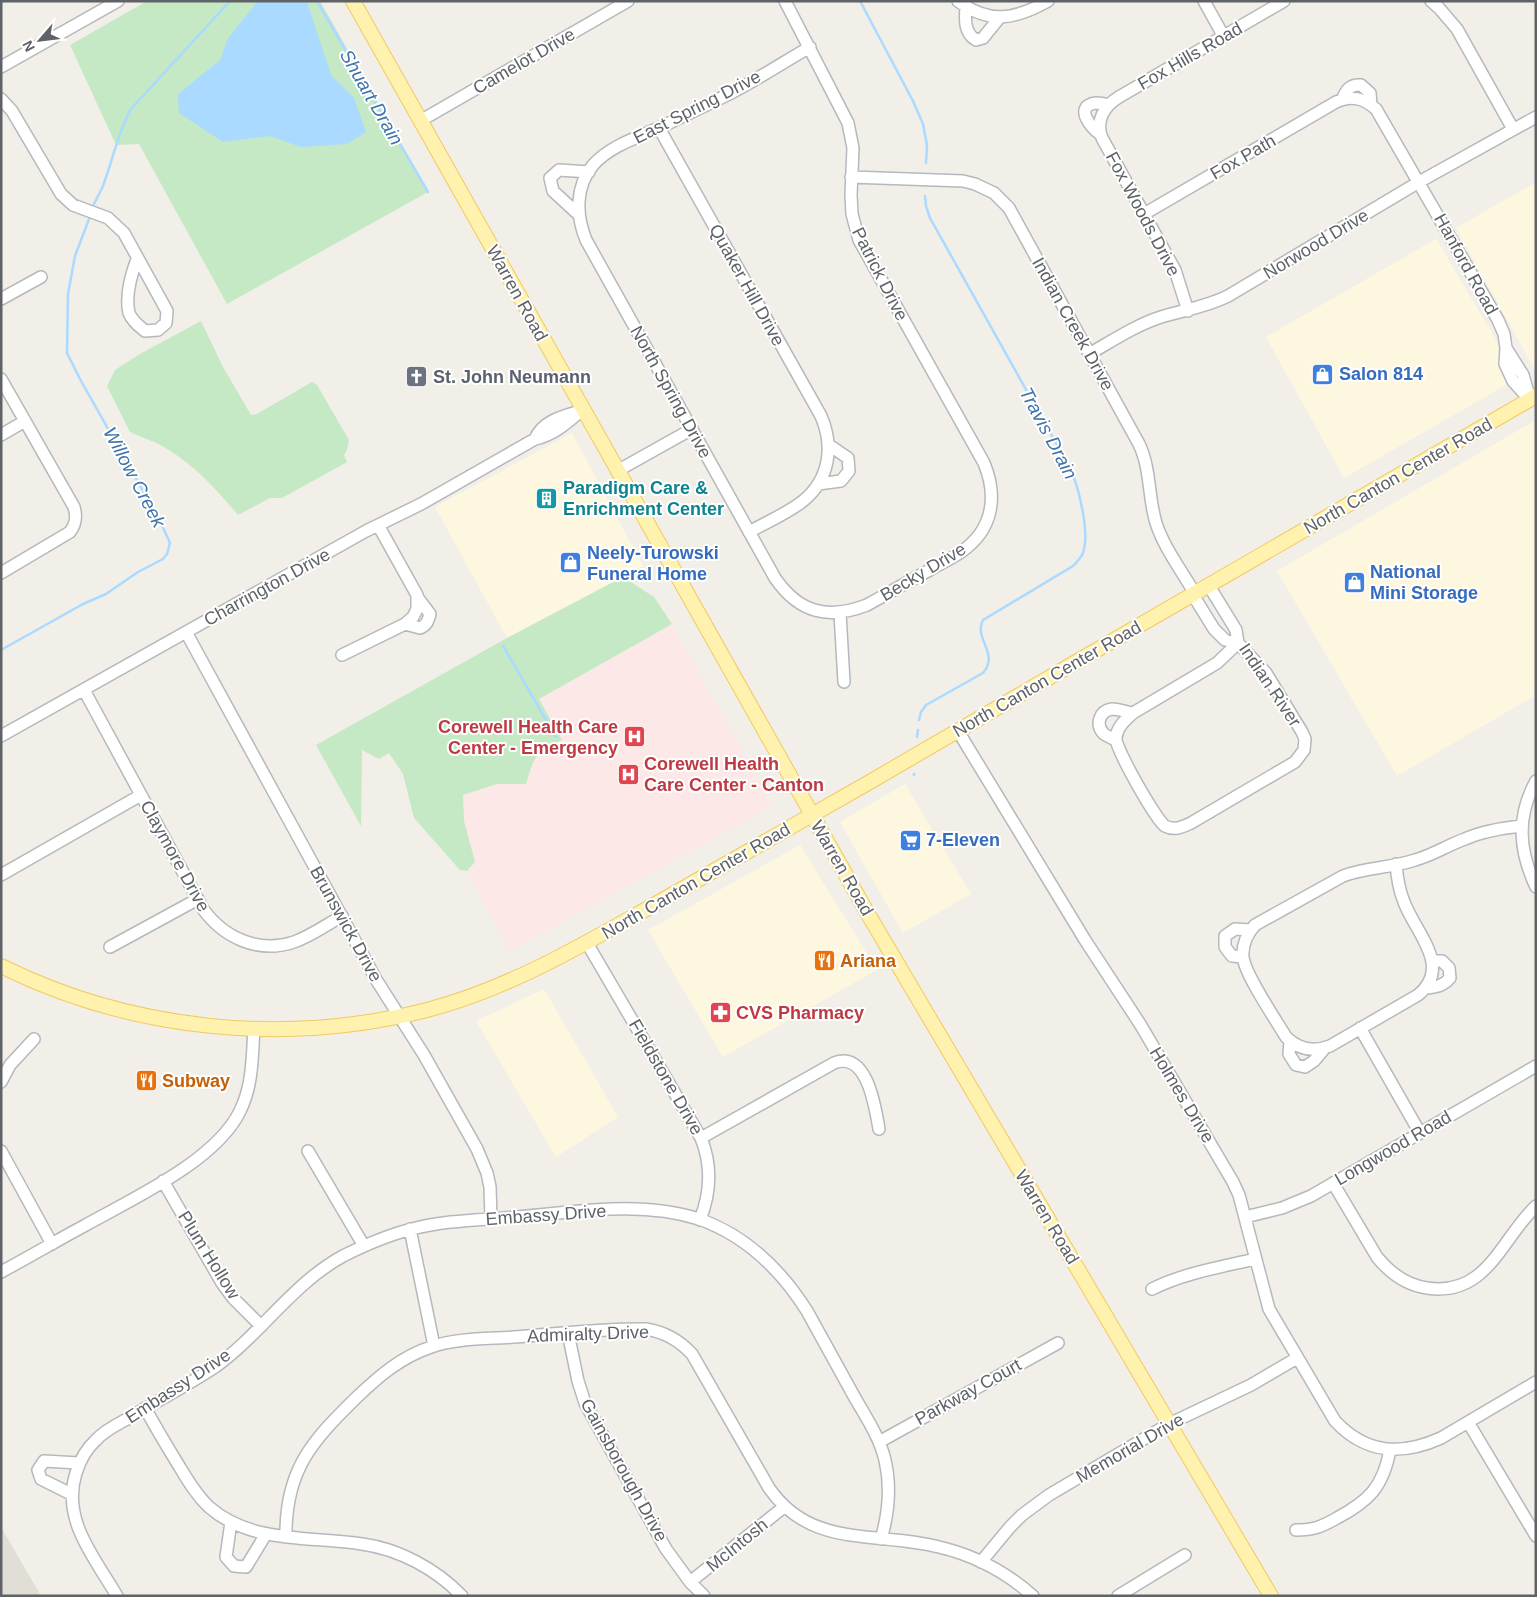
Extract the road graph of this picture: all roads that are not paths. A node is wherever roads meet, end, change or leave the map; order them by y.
1 (118, 1) edge
2 (353, 1) edge
3 (628, 1) edge
4 (786, 1) edge
5 (1048, 1) edge
6 (1204, 1) edge
7 (1284, 1) edge
8 (1431, 1) edge
9 (962, 4) edge
10 (1000, 17) junction
11 (1224, 37) junction
12 (810, 47) junction
13 (1, 67) edge
14 (1, 99) edge
15 (1109, 105) junction
16 (1536, 116) edge
17 (1101, 117) joint
18 (420, 121) junction
19 (659, 128) junction
20 (1513, 129) junction
21 (1100, 134) junction
22 (589, 172) junction
23 (851, 177) junction
24 (1420, 182) junction
25 (581, 189) joint
26 (578, 214) junction
27 (1144, 214) junction
28 (137, 258) junction
29 (41, 277) dead end
30 (1, 299) edge
31 (1188, 311) junction
32 (1089, 354) junction
33 (1, 378) edge
34 (1533, 398) edge
35 (582, 410) junction
36 (25, 422) junction
37 (692, 429) junction
38 (1, 435) edge
39 (829, 445) junction
40 (617, 471) junction
41 (818, 484) junction
42 (990, 510) joint
43 (378, 525) junction
44 (749, 532) junction
45 (1, 573) edge
46 (1209, 586) junction
47 (1194, 594) junction
48 (840, 613) junction
49 (186, 632) junction
50 (1238, 643) junction
51 (342, 655) dead end
52 (844, 682) dead end
53 (84, 690) junction
54 (1132, 713) junction
55 (958, 731) junction
56 (1, 736) edge
57 (1115, 740) junction
58 (1536, 781) edge
59 (141, 795) junction
60 (811, 816) junction
61 (1522, 826) junction
62 (1396, 864) junction
63 (1, 875) edge
64 (1536, 887) edge
65 (198, 899) junction
66 (342, 916) junction
67 (1251, 930) junction
68 (587, 943) junction
69 (110, 948) dead end
70 (1243, 957) junction
71 (1433, 961) junction
72 (1, 966) edge
73 (1426, 988) junction
74 (400, 1016) junction
75 (1360, 1028) junction
76 (254, 1030) junction
77 (34, 1039) dead end
78 (1290, 1041) junction
79 (1325, 1048) junction
80 (1536, 1066) edge
81 (1, 1082) edge
82 (879, 1128) dead end
83 (1420, 1133) junction
84 (702, 1138) junction
85 (308, 1150) dead end
86 (1, 1151) edge
87 (12, 1171) junction
88 (1, 1177) edge
89 (163, 1180) junction
90 (1334, 1183) junction
91 (1536, 1206) edge
92 (1245, 1218) junction
93 (491, 1219) junction
94 (700, 1220) junction
95 (410, 1230) junction
96 (52, 1244) junction
97 (364, 1246) junction
98 (1255, 1259) junction
99 (1, 1272) edge
100 (1152, 1289) dead end
101 (260, 1325) junction
102 (568, 1333) junction
103 (1058, 1343) dead end
104 (434, 1346) junction
105 (1297, 1358) junction
106 (1536, 1382) edge
107 (145, 1408) junction
108 (1468, 1422) junction
109 (1170, 1424) junction
110 (878, 1442) junction
111 (1390, 1450) junction
112 (79, 1463) junction
113 (71, 1494) junction
114 (784, 1507) junction
115 (230, 1522) junction
116 (1534, 1529) edge
117 (1296, 1530) dead end
118 (266, 1534) junction
119 (286, 1536) junction
120 (881, 1538) junction
121 (1185, 1555) dead end
122 (981, 1562) junction
123 (690, 1582) junction
124 (117, 1596) edge
125 (462, 1596) edge
126 (704, 1596) edge
127 (1032, 1596) edge
128 (1118, 1596) edge
129 (1271, 1596) edge

1 - 13 street
2 - 18 main road, Warren Road
3 - 18 street, Camelot Drive
4 - 12 street, Patrick Drive
5 - 10 street
6 - 11 street
7 - 11 street, Fox Hills Road
8 - 20 street
9 - 10 street
9 - 10 street
11 - 15 street, Fox Hills Road
12 - 19 street, East Spring Drive
12 - 23 street, Patrick Drive
14 - 28 street
15 - 17 street, Fox Hills Road
15 - 21 street
16 - 20 street, Norwood Drive
17 - 21 street, Fox Woods Drive
18 - 35 main road, Warren Road
19 - 22 street, East Spring Drive
19 - 39 street, Quaker Hill Drive
20 - 24 street, Norwood Drive
21 - 27 street, Fox Woods Drive
22 - 25 street, East Spring Drive
22 - 26 street
23 - 32 street, Indian Creek Drive
23 - 42 street, Patrick Drive
24 - 27 street, Fox Path
24 - 31 street, Norwood Drive
24 - 34 street, Hanford Road
25 - 26 street, North Spring Drive
26 - 37 street, North Spring Drive
27 - 31 street, Fox Woods Drive
28 - 28 street
29 - 30 street
31 - 32 street, Norwood Drive
32 - 47 street, Indian Creek Drive
33 - 36 street
34 - 46 main road, North Canton Center Road
35 - 40 main road, Warren Road
35 - 43 street, Charrington Drive
36 - 38 street
36 - 45 street
37 - 40 street
37 - 44 street, North Spring Drive
39 - 41 street, Quaker Hill Drive
39 - 41 street
40 - 60 main road, Warren Road
41 - 44 street, Quaker Hill Drive
42 - 48 street, Becky Drive
43 - 49 street, Charrington Drive
43 - 51 street
44 - 48 street, North Spring Drive
46 - 47 main road, North Canton Center Road
46 - 50 street, Indian River
47 - 50 street, Indian Creek Drive
47 - 55 main road, North Canton Center Road
48 - 52 street
49 - 53 street, Charrington Drive
49 - 66 street, Brunswick Drive
50 - 54 street
50 - 57 street, Indian River
53 - 56 street, Charrington Drive
53 - 59 street, Claymore Drive
54 - 57 street
54 - 57 street
55 - 60 main road, North Canton Center Road
55 - 92 street, Holmes Drive
58 - 61 street
59 - 63 street
59 - 65 street, Claymore Drive
60 - 68 main road, North Canton Center Road
60 - 109 main road, Warren Road
61 - 62 street
61 - 64 street
62 - 67 street
62 - 71 street
65 - 66 street, Claymore Drive
65 - 69 street
66 - 74 street, Brunswick Drive
67 - 70 street
67 - 70 street
68 - 74 main road, North Canton Center Road
68 - 84 street, Fieldstone Drive
70 - 78 street
71 - 73 street
71 - 73 street
72 - 76 main road, North Canton Center Road
73 - 75 street
74 - 76 main road, North Canton Center Road
74 - 93 street, Brunswick Drive
75 - 79 street
75 - 83 street
76 - 89 street
77 - 81 street
78 - 79 street
78 - 79 street
80 - 83 street, Longwood Road
82 - 84 street
83 - 90 street, Longwood Road
84 - 94 street, Fieldstone Drive
85 - 97 street
86 - 87 street
87 - 88 street
87 - 96 street
89 - 96 street
89 - 101 street, Plum Hollow
90 - 91 street
90 - 92 street, Longwood Road
92 - 98 street, Holmes Drive
93 - 94 street, Embassy Drive
93 - 95 street, Embassy Drive
94 - 110 street, Embassy Drive
95 - 97 street, Embassy Drive
95 - 104 street
96 - 99 street
97 - 101 street, Embassy Drive
98 - 100 street
98 - 105 street, Holmes Drive
101 - 107 street, Embassy Drive
102 - 104 street, Admiralty Drive
102 - 114 street, Admiralty Drive
102 - 123 street, Gainsborough Drive
103 - 110 street, Parkway Court
104 - 119 street, Admiralty Drive
105 - 109 street, Memorial Drive
105 - 111 street, Holmes Drive
106 - 108 street, Holmes Drive
107 - 112 street, Embassy Drive
107 - 115 street
108 - 111 street, Holmes Drive
108 - 116 street
109 - 122 street, Memorial Drive
109 - 129 main road, Warren Road
110 - 120 street, Embassy Drive
111 - 117 street
112 - 113 street, Embassy Drive
112 - 113 street
113 - 124 street
114 - 120 street, Admiralty Drive
114 - 123 street, McIntosh
115 - 118 street
115 - 118 street
118 - 119 street
119 - 125 street
120 - 122 street, Admiralty Drive
121 - 128 street
122 - 127 street, Admiralty Drive
123 - 126 street, Gainsborough Drive

